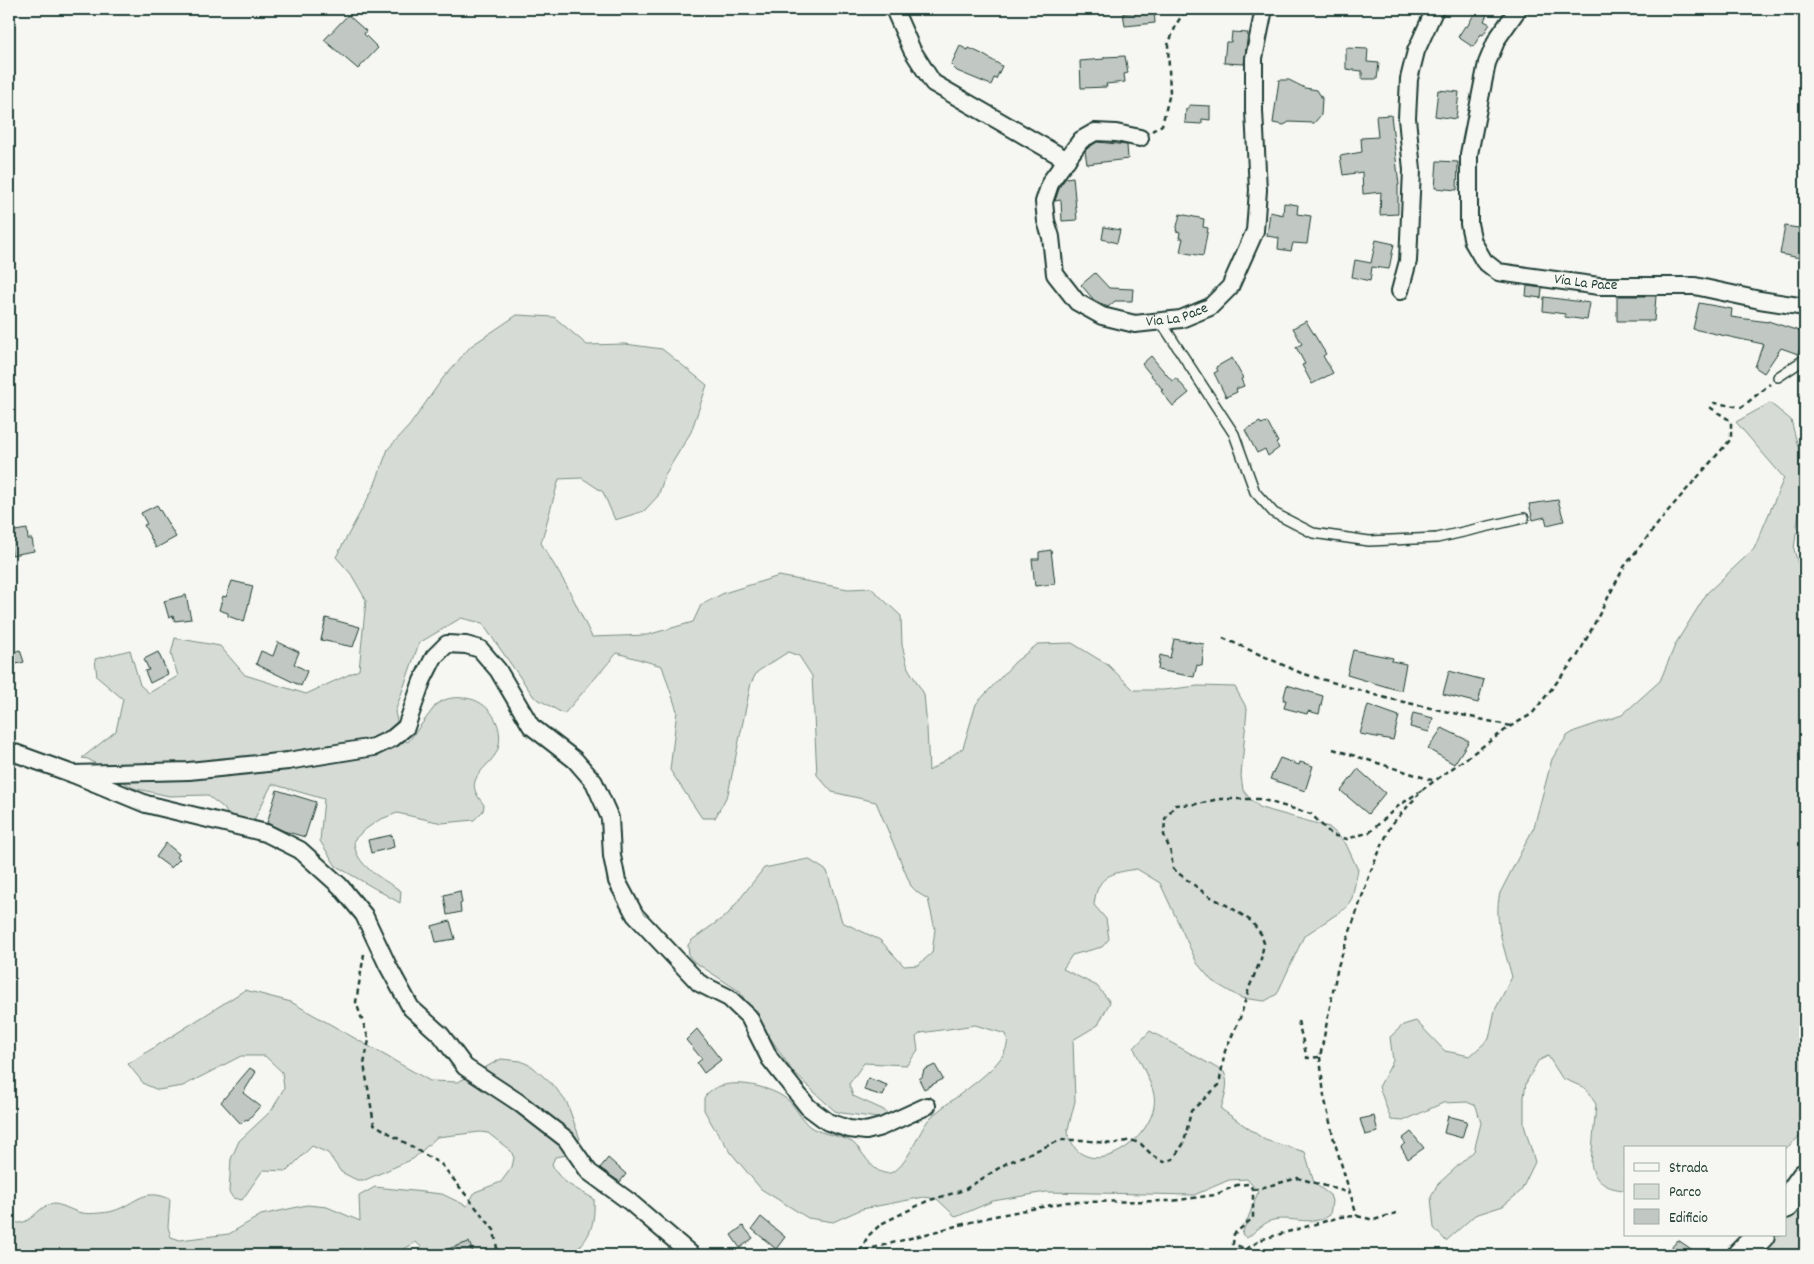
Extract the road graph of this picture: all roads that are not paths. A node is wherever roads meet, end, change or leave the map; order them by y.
1 (894, 9) edge
2 (1264, 9) edge
3 (1435, 9) edge
4 (1518, 9) edge
5 (1140, 138) road end
6 (1067, 160) junction
7 (1400, 291) dead end
8 (1805, 307) edge
9 (1161, 322) junction
10 (1805, 359) edge
11 (1778, 377) road end
12 (1524, 518) dead end
13 (9, 752) edge
14 (73, 774) junction
15 (927, 1106) dead end
16 (1805, 1176) edge
17 (1786, 1203) edge
18 (1760, 1236) edge
19 (692, 1255) edge
20 (1740, 1255) edge

1 - 6 street
2 - 9 street, Via La Pace
3 - 7 street
4 - 8 street, Via La Pace
5 - 6 street, Via La Pace
6 - 9 street, Via La Pace
9 - 12 lane
10 - 11 lane
13 - 14 street
14 - 15 street
14 - 19 street
16 - 17 main road
18 - 20 main road

